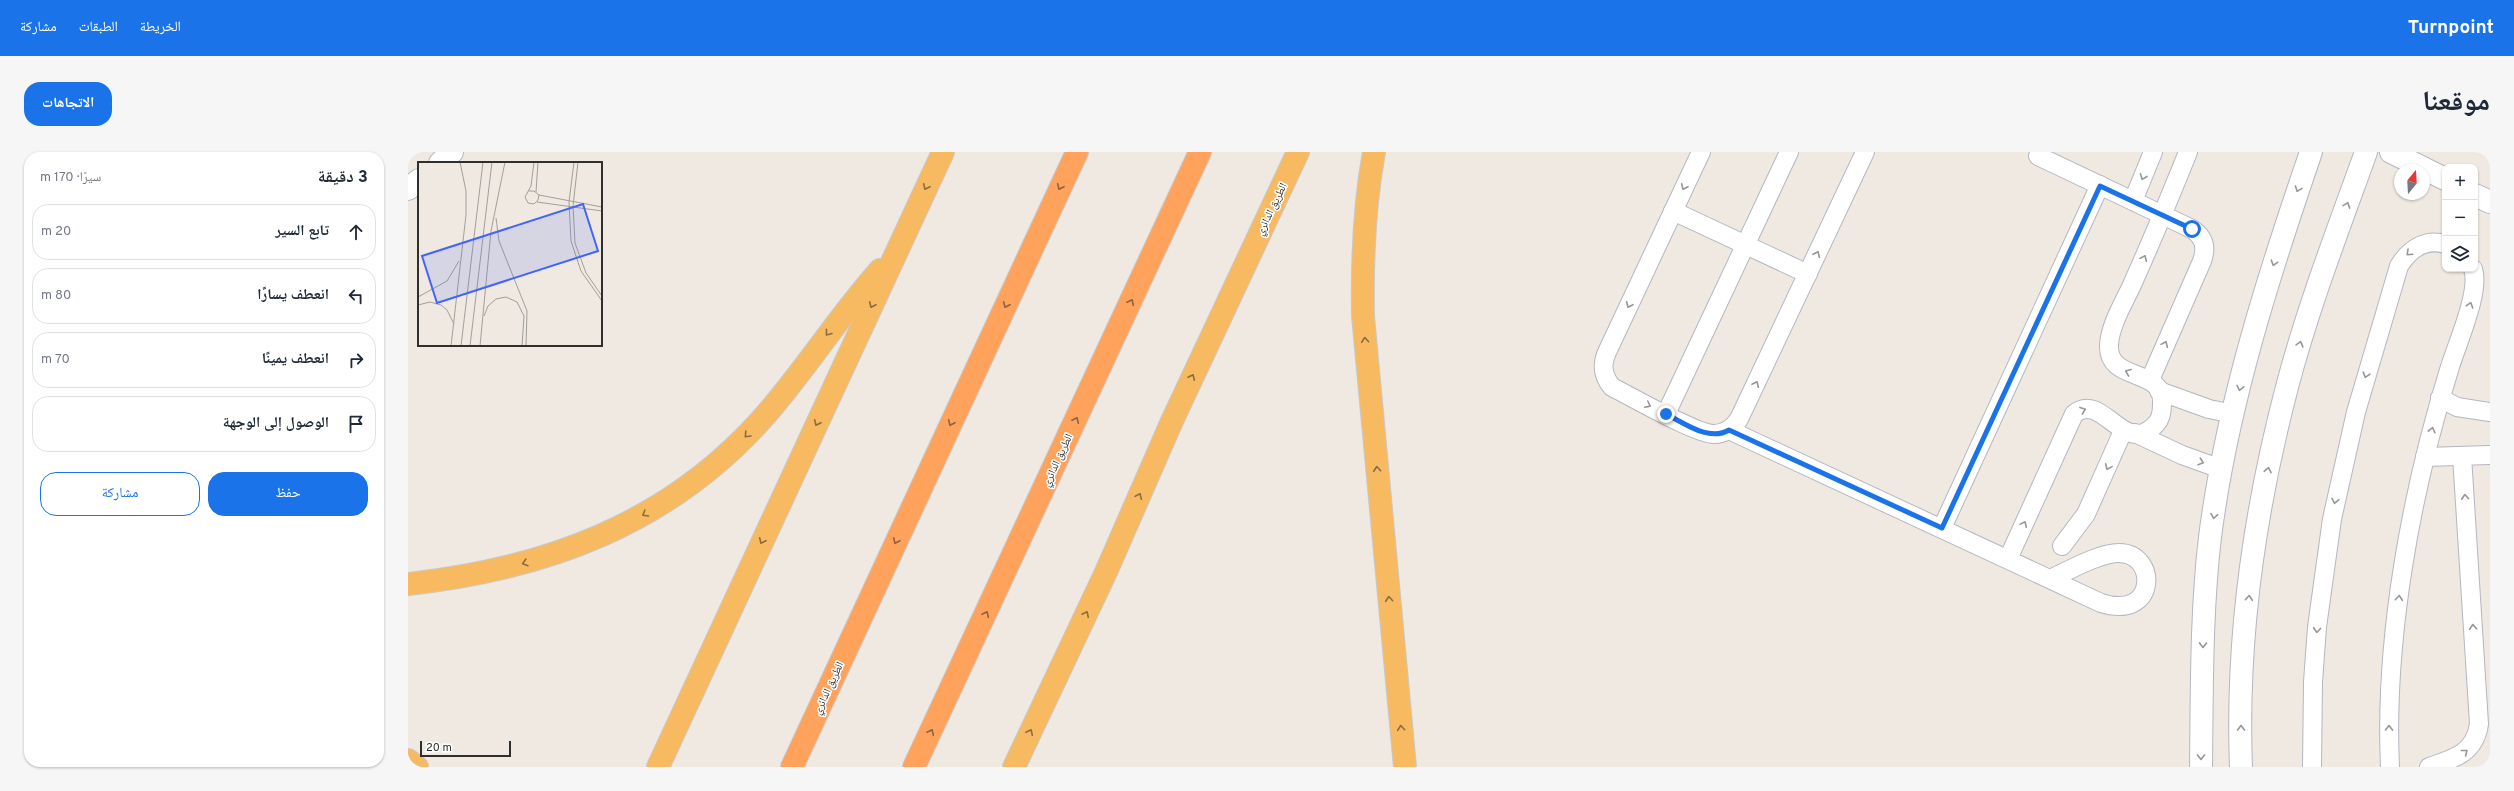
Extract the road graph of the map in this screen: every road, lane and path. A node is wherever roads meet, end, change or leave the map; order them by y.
1 (452, 152) edge
2 (942, 152) edge
3 (1076, 152) edge
4 (1200, 152) edge
5 (1298, 152) edge
6 (1374, 152) edge
7 (1701, 152) edge
8 (1789, 152) edge
9 (1865, 152) edge
10 (2153, 152) edge
11 (2188, 152) edge
12 (2312, 152) edge
13 (2366, 152) edge
14 (2391, 152) edge
15 (2038, 156) dead end
16 (441, 162) edge
17 (2442, 178) edge
18 (418, 181) edge
19 (2100, 186) junction
20 (408, 189) edge
21 (2478, 196) edge
22 (2133, 202) junction
23 (2490, 202) edge
24 (1673, 211) junction
25 (2163, 216) junction
26 (1745, 244) junction
27 (2442, 244) edge
28 (898, 249) junction
29 (2473, 272) edge
30 (1808, 274) junction
31 (2154, 385) junction
32 (2440, 398) junction
33 (2490, 412) edge
34 (1666, 414) junction
35 (2234, 414) junction
36 (1729, 430) junction
37 (2129, 432) junction
38 (2490, 455) edge
39 (2462, 456) junction
40 (2425, 457) junction
41 (2221, 469) junction
42 (1942, 528) junction
43 (2062, 546) dead end
44 (2008, 559) junction
45 (2050, 579) junction
46 (408, 584) edge
47 (408, 760) edge
48 (417, 767) edge
49 (658, 767) edge
50 (792, 767) edge
51 (914, 767) edge
52 (1014, 767) edge
53 (1405, 767) edge
54 (2201, 767) edge
55 (2241, 767) edge
56 (2312, 767) edge
57 (2390, 767) edge
58 (2429, 767) edge

1 - 16 street
2 -> 28 highway
3 -> 50 highway, الطريق الدائري
51 -> 4 highway, الطريق الدائري
52 -> 5 highway, الطريق الدائري
53 -> 6 highway
7 -> 24 lane
8 - 26 lane
30 -> 9 lane
10 -> 22 lane
11 - 25 lane
12 -> 35 street
55 -> 13 street
14 - 17 street
15 - 19 lane
18 - 20 street
19 - 22 lane
19 - 42 lane
21 - 23 street
22 - 25 lane
24 - 26 lane
24 -> 34 lane
31 -> 25 lane
31 -> 25 lane
26 - 30 lane
26 - 34 lane
27 -> 56 lane
28 -> 46 highway
28 -> 49 highway
32 -> 29 lane
36 -> 30 lane
31 - 35 lane
31 - 37 lane
32 - 33 lane
40 -> 32 lane
34 - 36 lane
35 - 41 street
36 - 42 lane
37 -> 41 lane
37 -> 43 lane
44 -> 37 lane
38 - 39 lane
39 - 40 lane
58 -> 39 lane
57 -> 40 lane
41 -> 54 street
42 - 44 lane
44 - 45 lane
45 - 45 lane
47 - 48 highway

